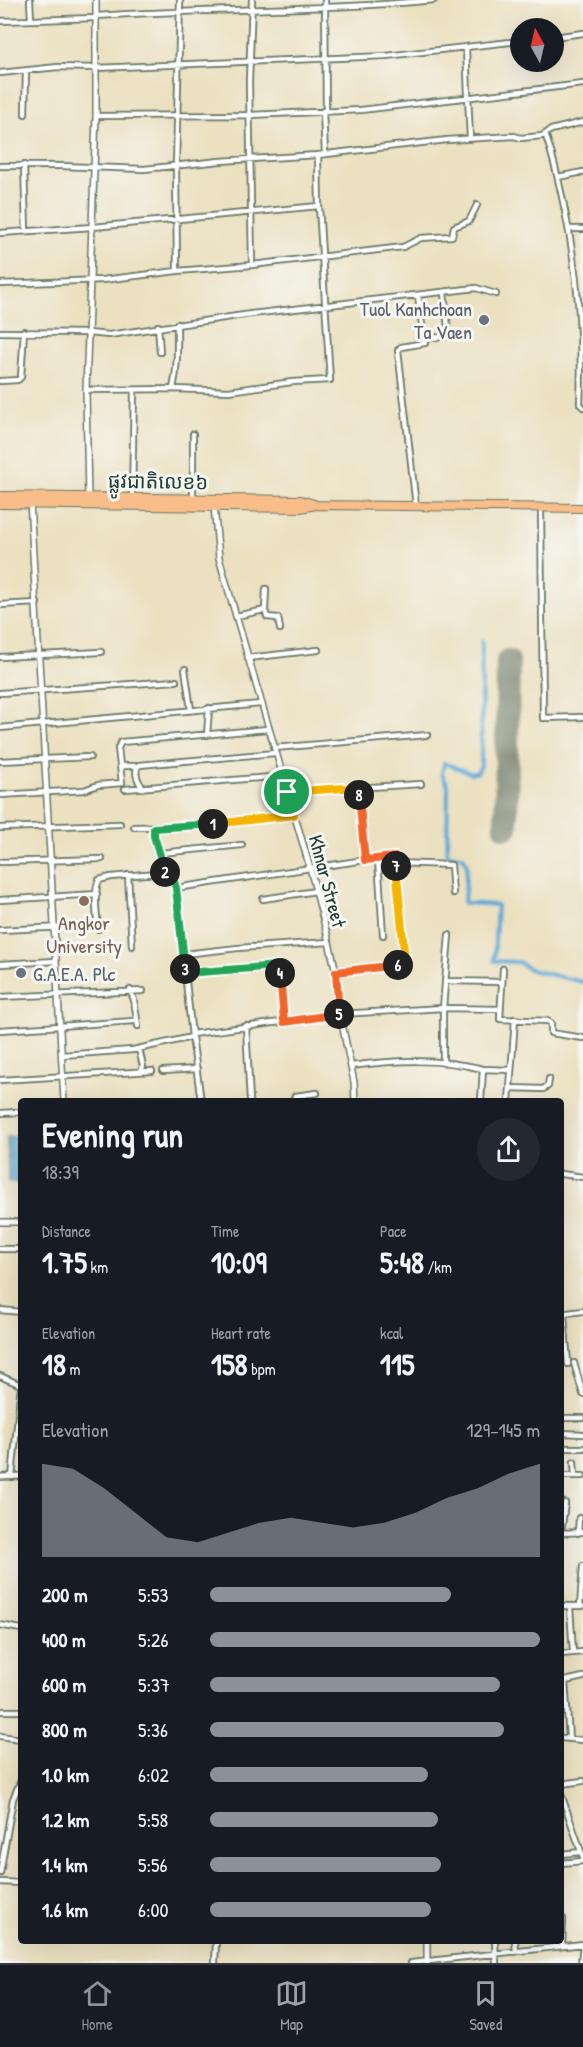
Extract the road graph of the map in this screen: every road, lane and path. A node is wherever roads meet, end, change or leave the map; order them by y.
1 (30, 0) edge
2 (96, 0) edge
3 (180, 0) edge
4 (252, 0) edge
5 (325, 0) edge
6 (434, 0) edge
7 (325, 7) junction
8 (252, 10) junction
9 (180, 11) junction
10 (96, 17) junction
11 (31, 20) junction
12 (0, 21) edge
13 (583, 33) edge
14 (564, 36) edge
15 (510, 42) edge
16 (465, 48) junction
17 (326, 59) junction
18 (249, 62) junction
19 (178, 65) junction
20 (96, 69) junction
21 (26, 71) junction
22 (0, 73) edge
23 (583, 84) edge
24 (467, 97) junction
25 (325, 111) junction
26 (25, 114) dead end
27 (250, 115) junction
28 (96, 116) junction
29 (177, 116) junction
30 (583, 122) edge
31 (545, 134) junction
32 (470, 139) junction
33 (325, 154) junction
34 (318, 155) junction
35 (249, 159) junction
36 (24, 165) junction
37 (0, 166) edge
38 (176, 166) junction
39 (94, 167) junction
40 (583, 172) edge
41 (558, 177) junction
42 (477, 205) dead end
43 (319, 206) junction
44 (250, 212) junction
45 (176, 218) junction
46 (93, 227) junction
47 (569, 229) junction
48 (583, 230) edge
49 (26, 231) junction
50 (0, 233) edge
51 (323, 257) junction
52 (252, 266) junction
53 (177, 271) junction
54 (90, 281) junction
55 (0, 284) edge
56 (444, 293) junction
57 (496, 294) dead end
58 (418, 296) junction
59 (325, 305) junction
60 (177, 324) junction
61 (158, 326) junction
62 (582, 328) edge
63 (24, 331) junction
64 (0, 332) edge
65 (88, 333) junction
66 (424, 339) junction
67 (160, 352) dead end
68 (0, 381) edge
69 (172, 389) junction
70 (86, 390) junction
71 (134, 390) junction
72 (583, 406) edge
73 (194, 434) dead end
74 (0, 496) edge
75 (132, 498) junction
76 (193, 498) junction
77 (30, 501) junction
78 (88, 501) junction
79 (214, 503) junction
80 (0, 504) edge
81 (416, 506) junction
82 (541, 508) junction
83 (583, 508) edge
84 (266, 588) dead end
85 (37, 603) junction
86 (0, 605) edge
87 (266, 610) junction
88 (236, 616) junction
89 (280, 629) dead end
90 (318, 650) dead end
91 (101, 652) dead end
92 (39, 656) junction
93 (0, 657) edge
94 (248, 658) junction
95 (185, 669) dead end
96 (176, 681) dead end
97 (41, 689) junction
98 (0, 693) edge
99 (261, 704) junction
100 (208, 708) junction
101 (191, 710) junction
102 (583, 717) edge
103 (43, 724) junction
104 (0, 728) edge
105 (268, 729) junction
106 (207, 735) junction
107 (427, 735) dead end
108 (275, 751) junction
109 (90, 757) dead end
110 (45, 760) junction
111 (0, 761) edge
112 (120, 766) junction
113 (137, 766) junction
114 (282, 776) junction
115 (421, 784) dead end
116 (358, 787) junction
117 (143, 788) junction
118 (125, 789) dead end
119 (287, 792) junction
120 (47, 793) junction
121 (0, 795) edge
122 (294, 815) junction
123 (120, 824) dead end
124 (48, 825) junction
125 (134, 827) dead end
126 (0, 828) edge
127 (154, 828) junction
128 (242, 845) dead end
129 (160, 854) junction
130 (378, 859) junction
131 (50, 860) junction
132 (102, 860) dead end
133 (365, 860) junction
134 (0, 862) edge
135 (396, 863) junction
136 (310, 868) junction
137 (164, 872) junction
138 (128, 875) junction
139 (176, 888) junction
140 (316, 891) junction
141 (453, 893) dead end
142 (97, 894) junction
143 (52, 897) junction
144 (263, 899) dead end
145 (0, 900) edge
146 (86, 926) dead end
147 (53, 928) junction
148 (98, 929) dead end
149 (0, 930) edge
150 (383, 935) dead end
151 (449, 935) dead end
152 (329, 942) junction
153 (132, 946) dead end
154 (184, 954) junction
155 (56, 961) junction
156 (0, 964) edge
157 (503, 969) dead end
158 (336, 972) junction
159 (186, 973) junction
160 (445, 981) junction
161 (502, 982) junction
162 (130, 990) junction
163 (143, 990) dead end
164 (58, 993) junction
165 (0, 997) edge
166 (443, 1008) junction
167 (500, 1009) junction
168 (340, 1014) junction
169 (515, 1019) junction
170 (284, 1022) junction
171 (60, 1026) junction
172 (246, 1026) junction
173 (0, 1030) edge
174 (192, 1036) junction
175 (583, 1038) edge
176 (139, 1048) junction
177 (62, 1055) junction
178 (443, 1062) junction
179 (351, 1066) junction
180 (483, 1069) junction
181 (197, 1070) junction
182 (511, 1070) junction
183 (141, 1071) junction
184 (152, 1071) dead end
185 (163, 1071) dead end
186 (63, 1076) junction
187 (549, 1079) dead end
188 (0, 1080) edge
189 (510, 1088) junction
190 (317, 1093) dead end
191 (64, 1098) edge
192 (201, 1098) edge
193 (250, 1098) edge
194 (294, 1098) edge
195 (355, 1098) edge
196 (481, 1098) edge
197 (509, 1098) edge
198 (18, 1112) edge
199 (0, 1113) edge
200 (564, 1174) edge
201 (583, 1177) edge
202 (0, 1222) edge
203 (18, 1222) edge
204 (0, 1249) edge
205 (18, 1249) edge
206 (0, 1310) edge
207 (583, 1311) edge
208 (18, 1312) edge
209 (0, 1376) edge
210 (18, 1384) edge
211 (583, 1394) edge
212 (18, 1416) edge
213 (583, 1418) edge
214 (564, 1419) edge
215 (564, 1433) edge
216 (583, 1434) edge
217 (564, 1448) edge
218 (583, 1448) edge
219 (574, 1462) dead end
220 (18, 1476) edge
221 (564, 1476) edge
222 (575, 1476) junction
223 (583, 1476) edge
224 (0, 1477) edge
225 (12, 1477) junction
226 (565, 1503) dead end
227 (564, 1510) edge
228 (579, 1518) dead end
229 (564, 1533) edge
230 (571, 1533) junction
231 (580, 1533) edge
232 (572, 1541) dead end
233 (583, 1566) edge
234 (564, 1606) edge
235 (582, 1606) edge
236 (570, 1607) junction
237 (0, 1626) edge
238 (18, 1629) edge
239 (583, 1652) edge
240 (573, 1653) junction
241 (564, 1654) edge
242 (582, 1677) edge
243 (564, 1681) edge
244 (583, 1684) edge
245 (564, 1690) edge
246 (0, 1711) edge
247 (18, 1711) edge
248 (0, 1736) edge
249 (564, 1738) edge
250 (569, 1738) junction
251 (18, 1739) edge
252 (583, 1740) edge
253 (583, 1781) edge
254 (564, 1784) edge
255 (18, 1787) edge
256 (564, 1803) edge
257 (564, 1854) edge
258 (582, 1856) edge
259 (564, 1862) edge
260 (0, 1873) edge
261 (0, 1882) edge
262 (18, 1883) edge
263 (216, 1944) edge
264 (427, 1944) edge
265 (495, 1944) edge
266 (515, 1944) edge
267 (537, 1944) edge
268 (583, 1944) edge
269 (562, 1946) joint
270 (537, 1949) junction
271 (516, 1952) junction
272 (495, 1954) junction
273 (427, 1962) edge
274 (215, 1963) edge
275 (411, 1963) edge
276 (496, 1963) edge
277 (581, 1963) edge

1 - 11 street
2 - 10 street
3 - 9 street
4 - 8 street
5 - 7 street
6 - 7 street
7 - 8 street
7 - 17 street
8 - 9 street
8 - 18 street
9 - 10 street
9 - 19 street
10 - 11 street
10 - 20 street
11 - 12 street
13 - 14 street
15 - 16 street
16 - 17 street
16 - 24 street
17 - 18 street
17 - 25 street
18 - 19 street
18 - 27 street
19 - 20 street
19 - 29 street
20 - 21 street
20 - 28 street
21 - 22 street
21 - 26 street
23 - 24 street
24 - 25 street
24 - 32 street
25 - 27 street
25 - 33 street
27 - 29 street
27 - 35 street
28 - 29 street
28 - 39 street
29 - 38 street
30 - 31 street
31 - 32 street
31 - 41 street
32 - 33 street
33 - 34 street
34 - 35 street
34 - 43 street
35 - 38 street
35 - 44 street
36 - 37 street
36 - 39 street
36 - 49 street
38 - 39 street
38 - 45 street
39 - 46 street
40 - 41 street
41 - 47 street
42 - 51 street
43 - 44 street
43 - 51 street
44 - 45 street
44 - 52 street
45 - 46 street
45 - 53 street
46 - 49 street
46 - 54 street
47 - 48 street
47 - 62 street
49 - 50 street
51 - 52 street
51 - 59 street
52 - 53 street
53 - 54 street
54 - 55 street
54 - 65 street
56 - 57 street
56 - 58 street
56 - 66 street
58 - 59 street
58 - 66 street
59 - 60 street
59 - 69 street
60 - 61 street
60 - 69 street
61 - 65 street
61 - 67 street
62 - 72 street
63 - 64 street
63 - 65 street
63 - 68 street
65 - 70 street
66 - 81 street
69 - 71 street
70 - 71 street
70 - 78 street
71 - 75 street
73 - 76 street
74 - 77 highway, ផ្លូវជាតិលេខ៦
75 - 76 highway, ផ្លូវជាតិលេខ៦
75 - 78 highway, ផ្លូវជាតិលេខ៦
76 - 79 highway, ផ្លូវជាតិលេខ៦
77 - 78 highway, ផ្លូវជាតិលេខ៦
77 - 80 highway, ផ្លូវជាតិលេខ៦
77 - 85 street
78 - 79 highway, ផ្លូវជាតិលេខ៦
79 - 81 highway, ផ្លូវជាតិលេខ៦
79 - 88 street, Khnar Street
81 - 82 highway, ផ្លូវជាតិលេខ៦
82 - 83 highway, ផ្លូវជាតិលេខ៦
82 - 102 street
84 - 87 street
85 - 86 street
85 - 92 street
87 - 88 street
87 - 89 street
88 - 94 street, Khnar Street
90 - 94 street
91 - 92 street
92 - 93 street
92 - 97 street
94 - 99 street, Khnar Street
95 - 101 street
96 - 97 street
97 - 98 street
97 - 103 street
99 - 100 street
99 - 105 street, Khnar Street
100 - 101 street
100 - 106 street
101 - 103 street
103 - 104 street
103 - 110 street
105 - 106 street
105 - 108 street, Khnar Street
106 - 112 street
107 - 108 street
108 - 113 street
108 - 114 street, Khnar Street
109 - 110 street
110 - 111 street
110 - 120 street
112 - 113 street
112 - 120 street
113 - 117 street
114 - 117 street
114 - 119 street, Khnar Street
115 - 116 street
116 - 119 street
116 - 133 street
117 - 118 street
119 - 122 street, Khnar Street
120 - 121 street
120 - 124 street
122 - 127 street
122 - 136 street, Khnar Street
123 - 124 street
124 - 126 street
124 - 131 street
125 - 127 street
127 - 129 street
128 - 129 street
129 - 137 street
130 - 133 street
130 - 135 street
130 - 150 street
131 - 132 street
131 - 134 street
131 - 143 street
133 - 136 street
135 - 141 street
135 - 158 street
136 - 139 street
136 - 140 street, Khnar Street
137 - 138 street
137 - 139 street
138 - 142 street
138 - 153 street
139 - 154 street
140 - 144 street
140 - 152 street, Khnar Street
142 - 143 street
142 - 148 street
143 - 145 street
143 - 147 street
146 - 147 street
147 - 149 street
147 - 155 street
151 - 160 street
152 - 154 street
152 - 158 street, Khnar Street
154 - 159 street
155 - 156 street
155 - 164 street
157 - 161 street
158 - 168 street, Khnar Street
159 - 170 street
159 - 174 street
160 - 161 street
160 - 166 street
161 - 167 street
162 - 163 street
162 - 164 street
162 - 171 street
164 - 165 street
164 - 171 street
166 - 167 street
166 - 168 street
166 - 178 street
167 - 169 street
168 - 170 street
168 - 179 street, Khnar Street
169 - 175 street
169 - 182 street
170 - 172 street
171 - 173 street
171 - 177 street
172 - 174 street
172 - 193 street
174 - 176 street
174 - 181 street
176 - 177 street
176 - 183 street
177 - 186 street
178 - 179 street
178 - 180 street
179 - 195 street, Khnar Street
180 - 182 street
180 - 196 street
181 - 185 street
181 - 192 street
182 - 189 street
183 - 184 street
183 - 186 street
186 - 188 street
186 - 191 street
187 - 189 street
189 - 197 street
190 - 194 street
198 - 199 street
200 - 201 street
202 - 203 street
204 - 205 street
206 - 208 street
207 - 211 street
209 - 210 street
212 - 225 street
213 - 214 street
215 - 216 street
217 - 218 street
219 - 222 street
220 - 225 street
221 - 222 street
222 - 223 street
224 - 225 street
226 - 227 street
228 - 231 street
229 - 230 street
230 - 231 street
230 - 232 street
233 - 235 street
234 - 236 street
235 - 236 street
236 - 240 street
237 - 238 street
239 - 240 street
240 - 241 street
242 - 243 street
242 - 244 street
245 - 250 street
246 - 247 street
248 - 251 street
249 - 250 street
250 - 252 street
253 - 254 street
255 - 260 street
256 - 258 street
257 - 258 street
258 - 259 street
261 - 262 street
263 - 274 street
264 - 273 street
265 - 272 street
266 - 271 street
267 - 270 street
268 - 269 street
268 - 277 street
269 - 270 street
270 - 271 street
271 - 272 street
272 - 273 street
272 - 276 street
273 - 275 street

